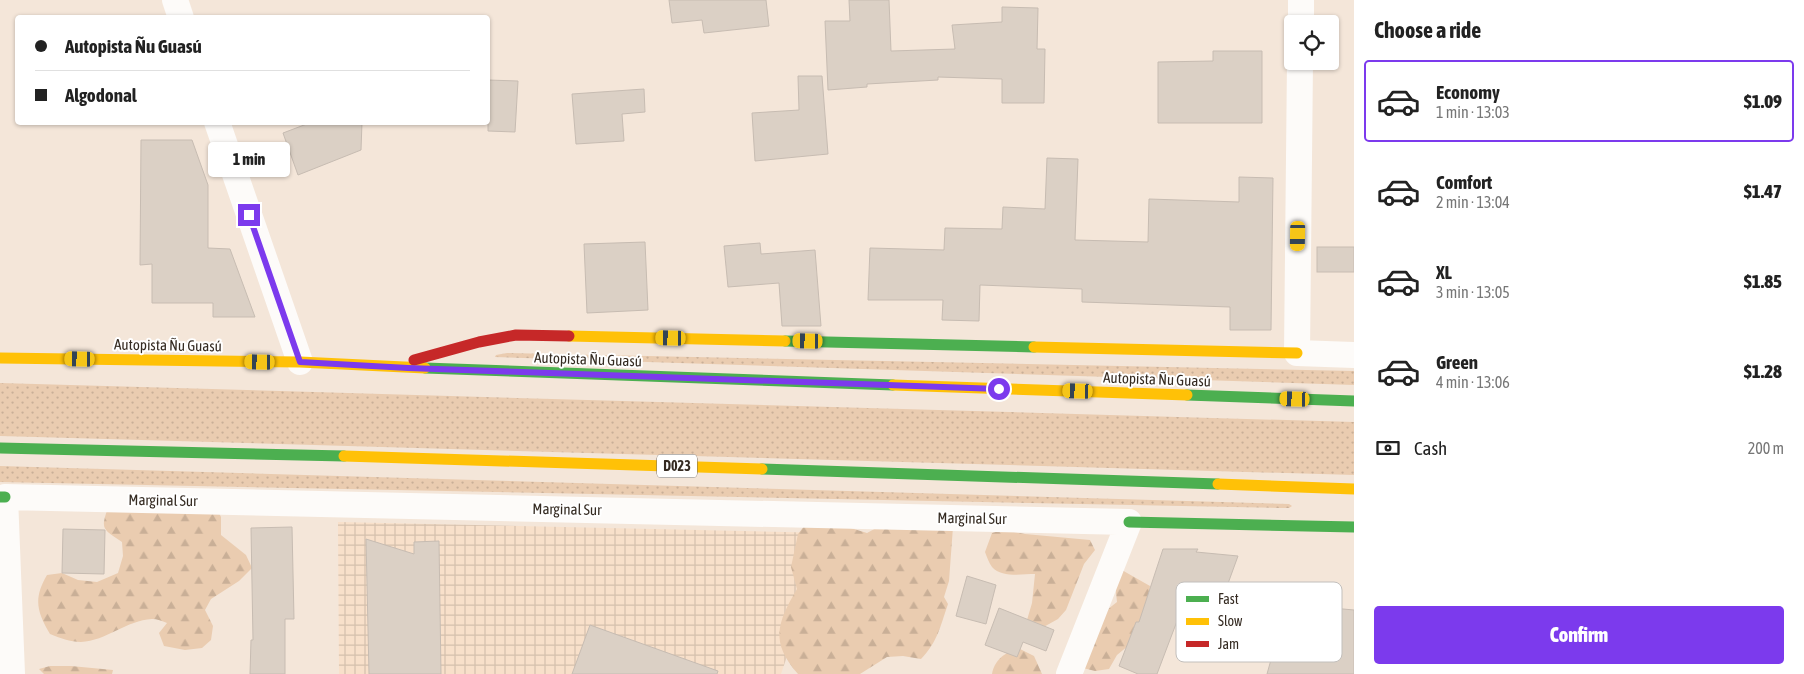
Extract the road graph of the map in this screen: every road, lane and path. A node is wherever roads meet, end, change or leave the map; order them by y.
1 (175, 0) edge
2 (1301, 0) edge
3 (180, 15) edge
4 (1300, 15) edge
5 (1300, 70) edge
6 (218, 125) edge
7 (1297, 353) junction
8 (1354, 355) edge
9 (0, 358) edge
10 (300, 362) junction
11 (388, 367) junction
12 (1354, 401) edge
13 (0, 448) edge
14 (1354, 489) edge
15 (3, 497) edge
16 (1130, 522) junction
17 (1354, 528) edge
18 (12, 674) edge
19 (1070, 674) edge

1 - 3 street
2 - 4 street
5 - 7 street
6 - 10 street
7 - 8 street
7 - 11 highway
9 - 10 highway, Autopista Ñu Guasú
10 - 11 highway, Autopista Ñu Guasú
11 - 12 highway, Autopista Ñu Guasú
13 - 14 highway, D023
15 - 16 street, Marginal Sur
15 - 18 street
16 - 17 highway
16 - 19 street

